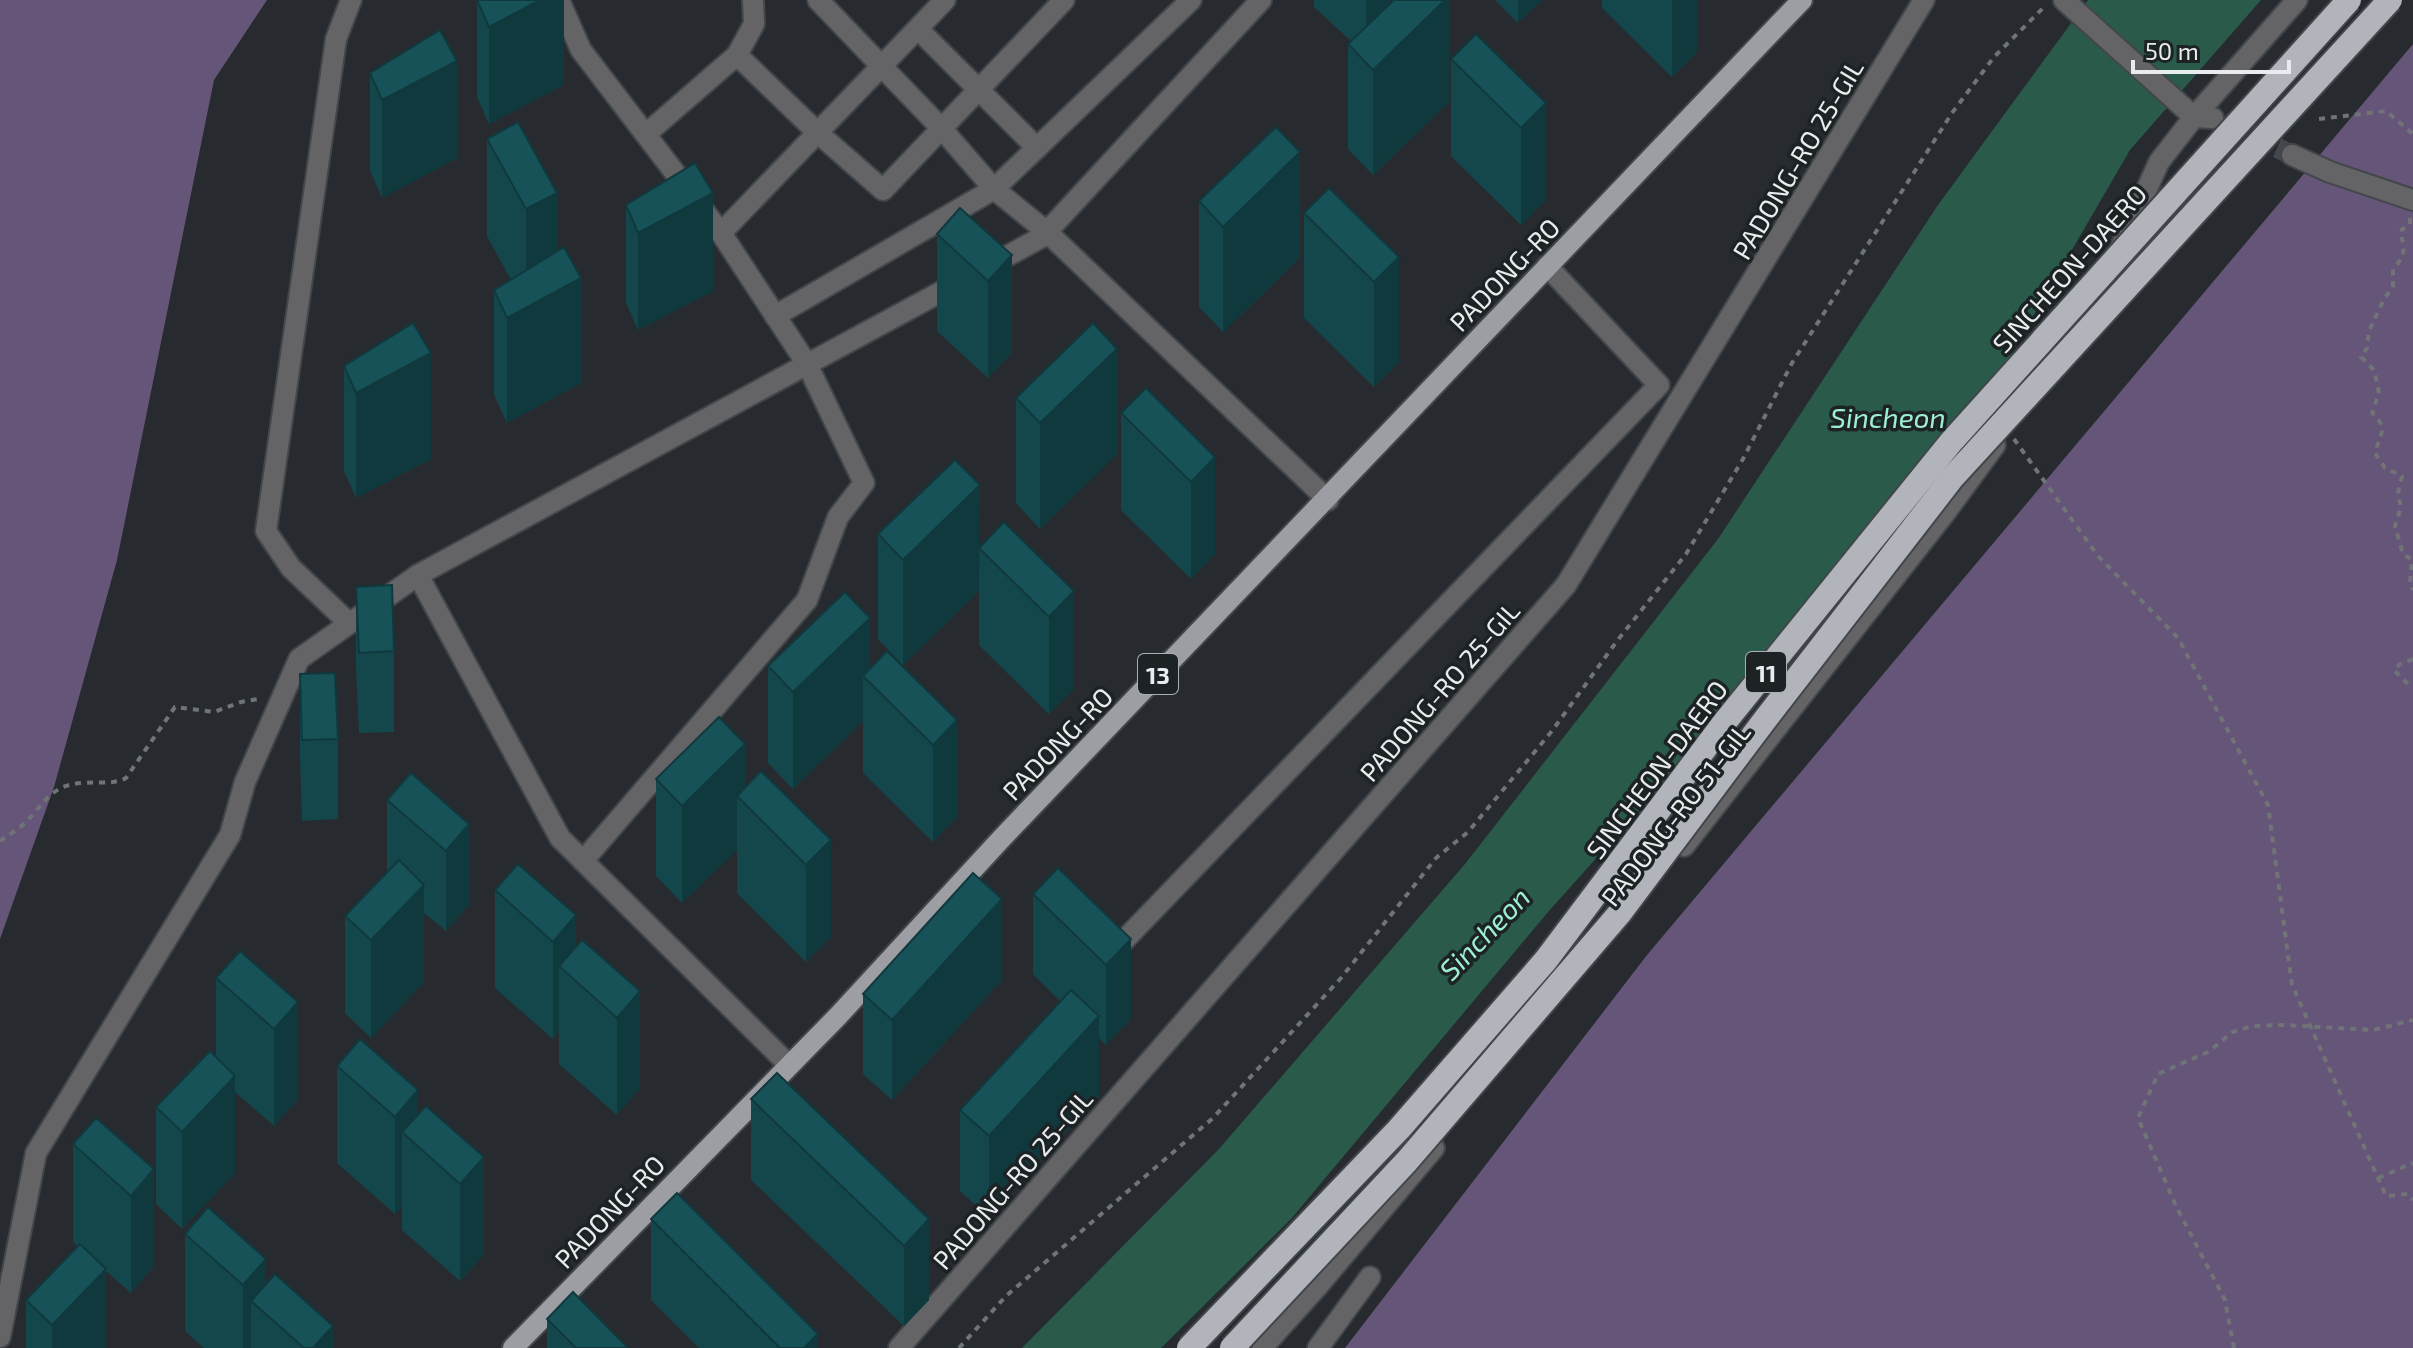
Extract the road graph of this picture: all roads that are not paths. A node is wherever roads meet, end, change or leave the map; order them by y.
1 (351, 0) edge
2 (559, 0) edge
3 (753, 0) edge
4 (818, 0) edge
5 (945, 0) edge
6 (1064, 0) edge
7 (1191, 0) edge
8 (1802, 0) edge
9 (1924, 0) edge
10 (2297, 0) edge
11 (2349, 0) edge
12 (2390, 0) edge
13 (2061, 1) edge
14 (1250, 4) edge
15 (918, 29) junction
16 (737, 55) junction
17 (881, 67) junction
18 (978, 91) junction
19 (2197, 114) junction
20 (942, 129) junction
21 (818, 133) junction
22 (646, 134) junction
23 (1037, 148) junction
24 (2292, 155) tunnel mouth
25 (994, 189) junction
26 (2412, 199) edge
27 (1047, 232) junction
28 (721, 233) junction
29 (1547, 266) junction
30 (775, 316) junction
31 (807, 364) junction
32 (1659, 385) junction
33 (1677, 405) junction
34 (1328, 500) junction
35 (418, 575) junction
36 (349, 623) junction
37 (583, 861) junction
38 (1098, 967) edge
39 (789, 1065) junction
40 (1370, 1277) dead end
41 (0, 1337) edge
42 (513, 1348) edge
43 (899, 1348) edge
44 (1189, 1348) edge
45 (1232, 1348) edge
46 (1262, 1348) edge
47 (1318, 1348) edge

1 - 36 street
2 - 22 street
3 - 16 street
4 - 17 street
5 - 15 street
6 - 18 street
7 - 23 street
8 - 29 main road, PADONG-RO / 13
9 - 33 street, PADONG-RO 25-GIL
10 - 19 street, PADONG-RO 51-GIL
11 - 44 highway, SINCHEON-DAERO / 11, bridge
12 - 45 highway, SINCHEON-DAERO / 11, bridge
13 - 19 street
14 - 27 street
15 - 17 street
15 - 18 street
16 - 21 street
16 - 22 street
17 - 20 street
17 - 21 street
18 - 20 street
18 - 23 street
19 - 46 street, PADONG-RO 51-GIL
20 - 21 street
20 - 25 street
21 - 28 street
22 - 28 street
23 - 25 street
24 - 26 street
25 - 27 street
25 - 30 street
27 - 31 street
27 - 34 street
28 - 30 street
29 - 32 street
29 - 34 main road, PADONG-RO / 13
30 - 31 street
31 - 35 street
31 - 37 street
32 - 33 street
32 - 38 street
33 - 43 street, PADONG-RO 25-GIL
34 - 39 main road, PADONG-RO / 13
35 - 36 street
35 - 37 street
36 - 41 street
37 - 39 street
39 - 42 main road, PADONG-RO / 13
40 - 47 street

